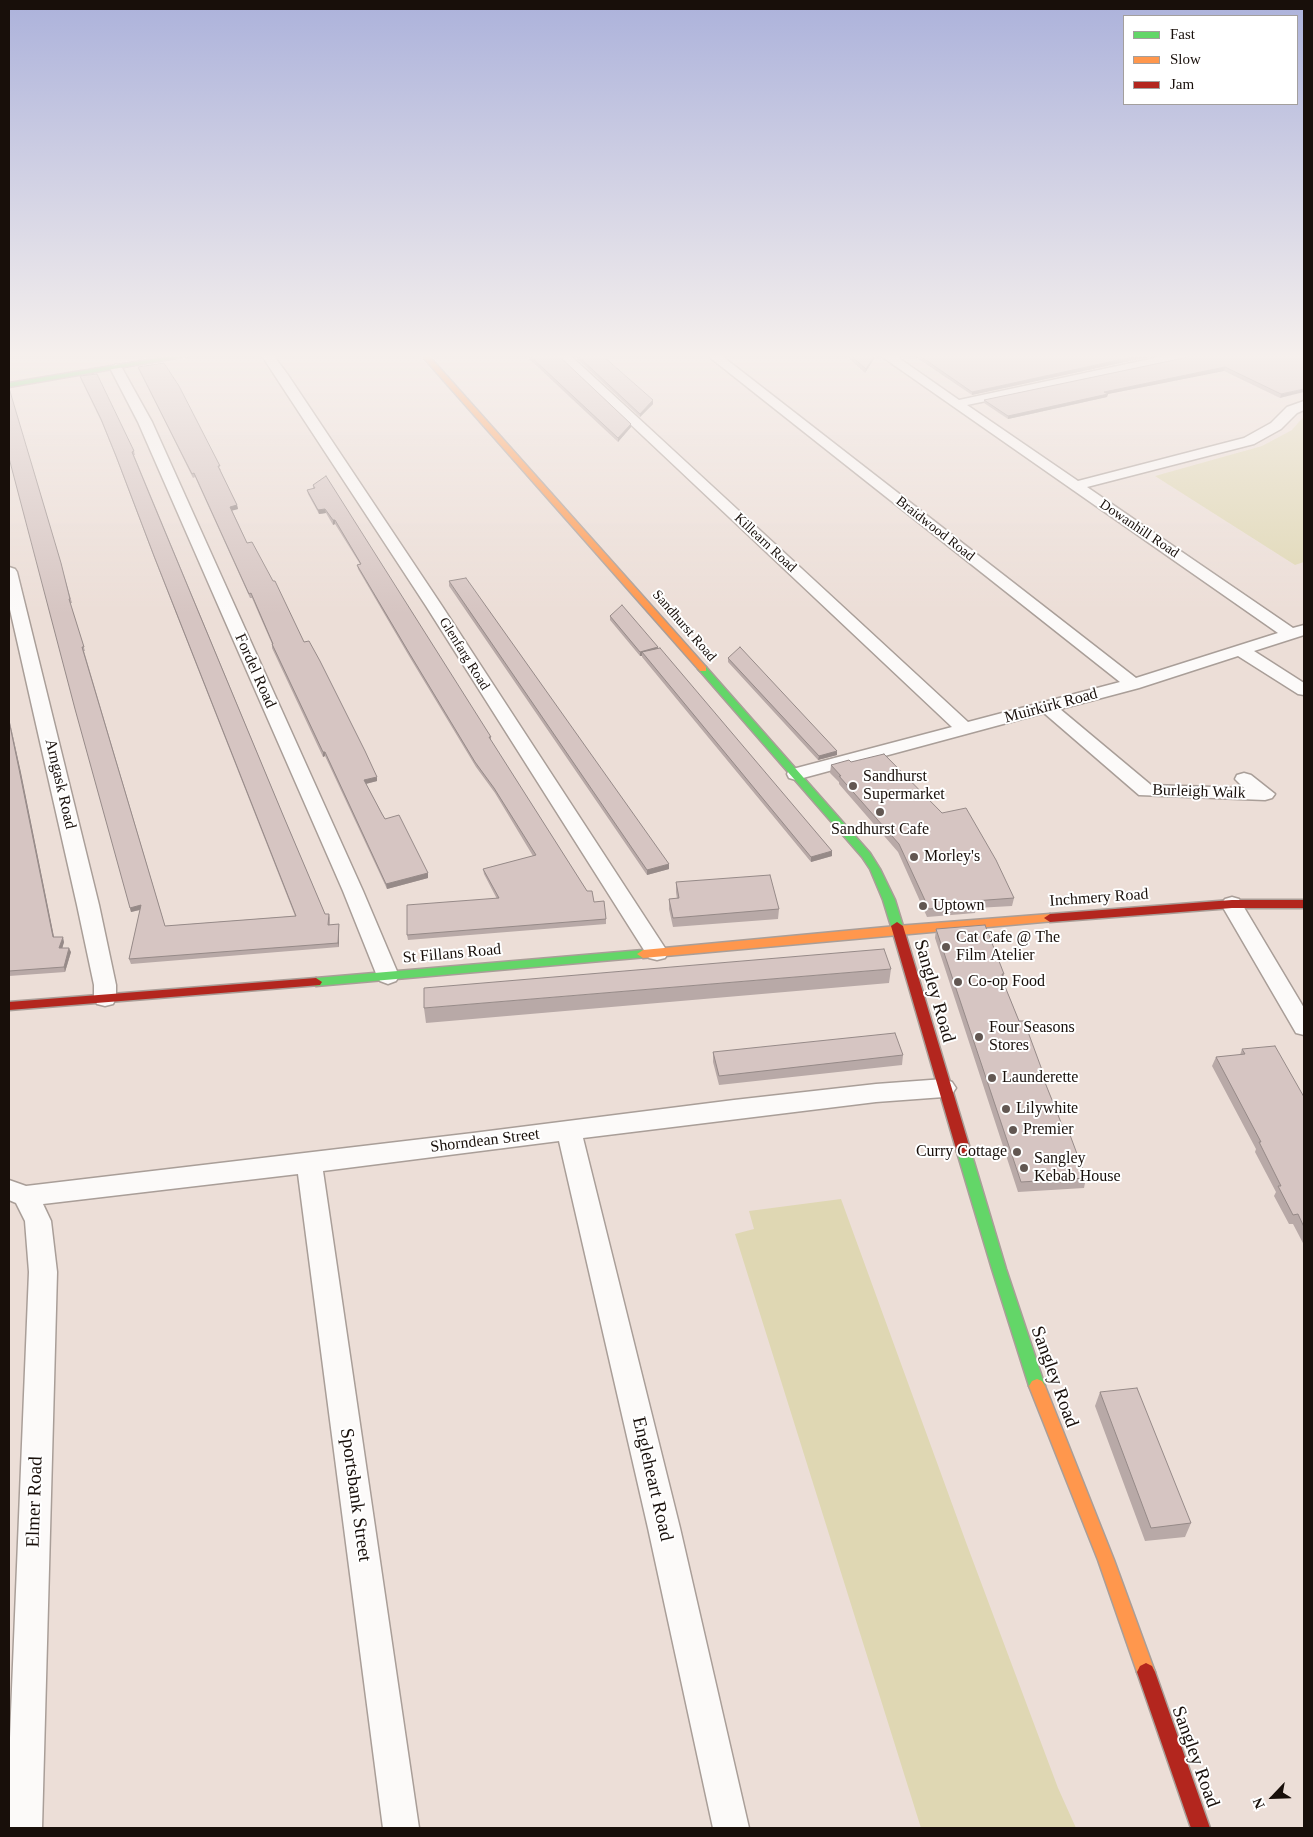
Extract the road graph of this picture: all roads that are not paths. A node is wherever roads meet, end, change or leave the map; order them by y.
1 (154, 442) edge
2 (326, 442) edge
3 (501, 442) edge
4 (656, 442) edge
5 (824, 442) edge
6 (1011, 442) edge
7 (1249, 442) edge
8 (1076, 486) junction
9 (9, 572) edge
10 (1298, 632) edge
11 (1240, 650) junction
12 (1133, 684) junction
13 (1304, 690) edge
14 (1047, 707) junction
15 (965, 729) junction
16 (796, 774) junction
17 (1244, 779) dead end
18 (1232, 904) junction
19 (1304, 904) edge
20 (897, 930) junction
21 (657, 953) junction
22 (388, 976) junction
23 (105, 998) junction
24 (9, 1006) edge
25 (1304, 1027) edge
26 (944, 1088) junction
27 (569, 1131) junction
28 (309, 1162) junction
29 (17, 1193) edge
30 (24, 1828) edge
31 (401, 1828) edge
32 (731, 1828) edge
33 (1201, 1828) edge

1 - 22 street, Fordel Road
2 - 21 street, Glenfarg Road
3 - 16 street, Sandhurst Road
4 - 15 street, Killearn Road
5 - 12 street, Braidwood Road
6 - 8 street, Dowanhill Road
7 - 8 street
8 - 10 street, Dowanhill Road
9 - 23 street, Arngask Road
10 - 11 street, Muirkirk Road
11 - 12 street, Muirkirk Road
11 - 13 street
12 - 14 street, Muirkirk Road
14 - 15 street, Muirkirk Road
14 - 17 street, Burleigh Walk
15 - 16 street, Muirkirk Road
16 - 20 street, Sandhurst Road
18 - 19 street, Inchmery Road
18 - 20 street, Inchmery Road
18 - 25 street
20 - 21 street, St Fillans Road
20 - 26 street, Sangley Road
21 - 22 street, St Fillans Road
22 - 23 street, St Fillans Road
23 - 24 street, St Fillans Road
26 - 27 street, Shorndean Street
26 - 33 street, Sangley Road
27 - 28 street, Shorndean Street
27 - 32 street, Engleheart Road
28 - 29 street, Shorndean Street
28 - 31 street, Sportsbank Street
29 - 30 street, Elmer Road

